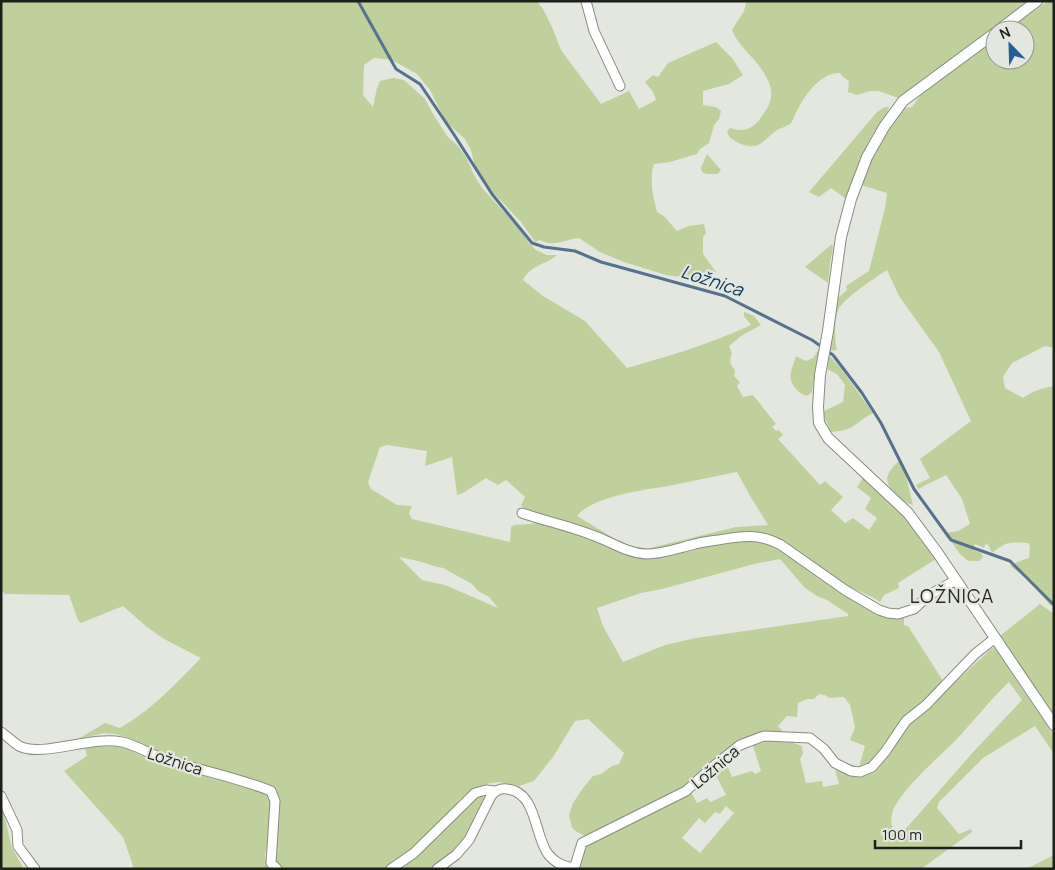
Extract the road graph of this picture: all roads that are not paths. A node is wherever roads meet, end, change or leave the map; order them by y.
1 (586, 1) edge
2 (1037, 1) edge
3 (1012, 20) edge
4 (985, 40) edge
5 (620, 86) dead end
6 (522, 513) dead end
7 (956, 580) junction
8 (995, 638) junction
9 (1054, 725) edge
10 (1, 732) edge
11 (496, 791) junction
12 (1, 796) edge
13 (574, 868) edge
14 (35, 869) edge
15 (277, 869) edge
16 (392, 869) edge
17 (437, 869) edge

1 - 5 street
2 - 3 street
4 - 7 street
6 - 7 street
7 - 8 street
8 - 9 street
8 - 13 street, Ložnica
10 - 15 street, Ložnica
11 - 13 street, Ložnica
11 - 16 street, Ložnica
11 - 17 street
12 - 14 street

